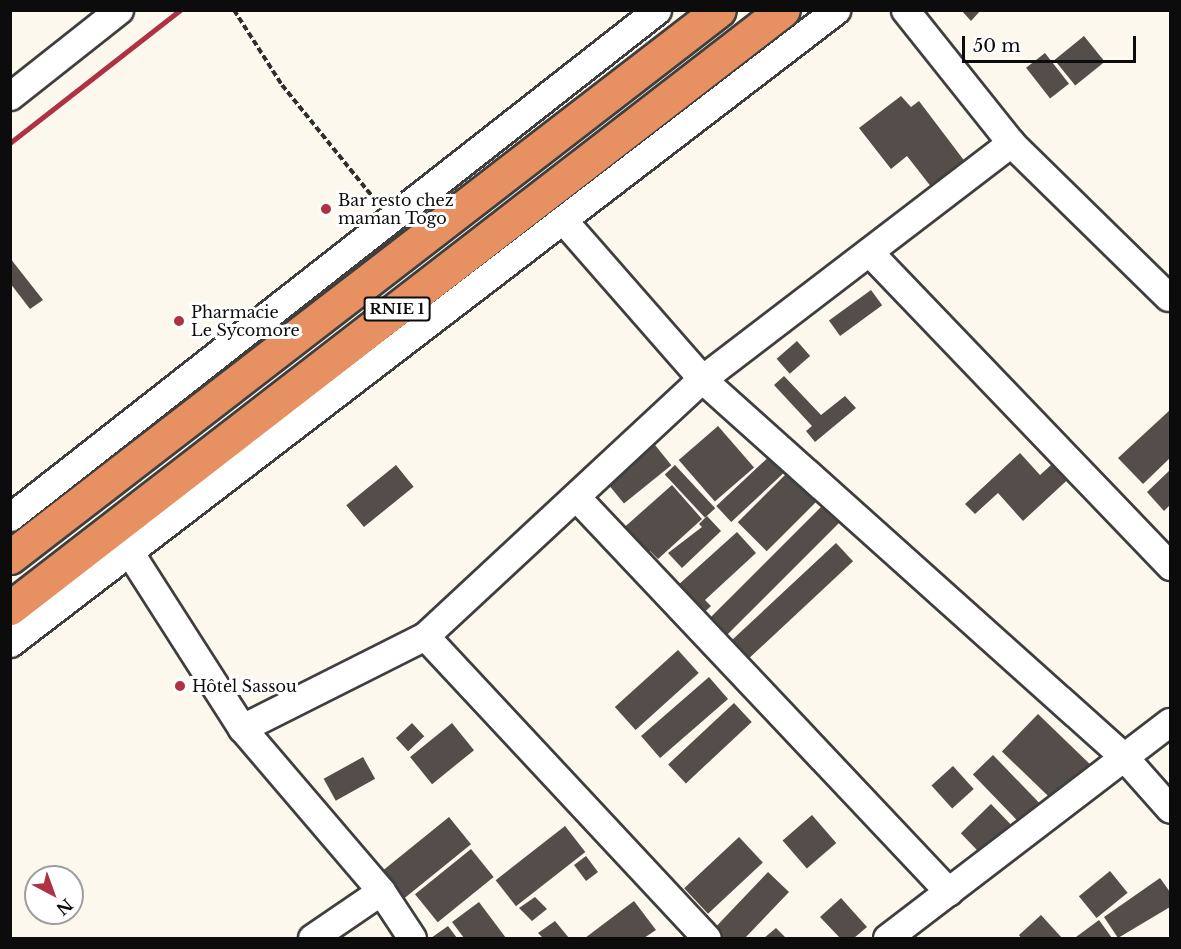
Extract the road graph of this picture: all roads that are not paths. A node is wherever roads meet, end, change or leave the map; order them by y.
1 (118, 10) edge
2 (657, 10) edge
3 (783, 10) edge
4 (836, 10) edge
5 (905, 10) edge
6 (719, 11) edge
7 (10, 96) edge
8 (1011, 143) junction
9 (563, 220) junction
10 (870, 253) junction
11 (1168, 297) dead end
12 (702, 380) junction
13 (578, 499) junction
14 (10, 517) edge
15 (130, 553) junction
16 (10, 557) edge
17 (1170, 566) edge
18 (10, 608) edge
19 (425, 636) junction
20 (10, 644) edge
21 (1170, 722) edge
22 (242, 728) junction
23 (1124, 758) junction
24 (1170, 809) edge
25 (381, 891) junction
26 (949, 892) junction
27 (312, 939) edge
28 (412, 939) edge
29 (707, 939) edge
30 (887, 939) edge

1 - 7 street
2 - 14 street
3 - 18 highway, RNIE 1
4 - 9 street
5 - 8 street
6 - 16 highway, RNIE 1
8 - 10 street
8 - 11 street
9 - 12 street
9 - 15 street
10 - 12 street
10 - 17 street
12 - 13 street
12 - 23 street
13 - 19 street
13 - 26 street
15 - 20 street
15 - 22 street
19 - 22 street
19 - 29 street
21 - 23 street
22 - 25 street
23 - 24 street
23 - 26 street
25 - 27 street
25 - 28 street
26 - 30 street

